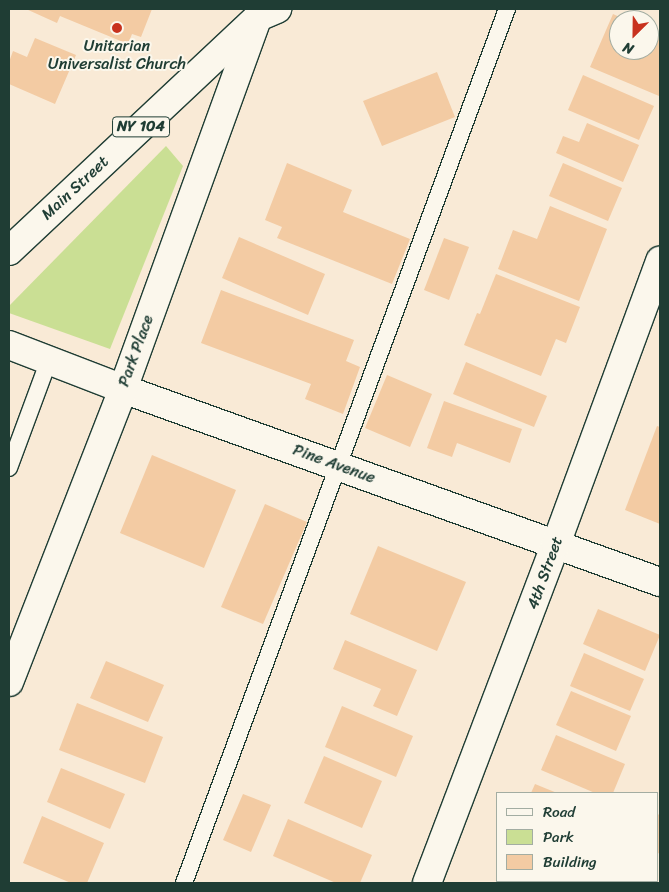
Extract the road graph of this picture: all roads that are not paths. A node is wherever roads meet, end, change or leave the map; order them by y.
1 (507, 9) edge
2 (267, 13) edge
3 (9, 251) edge
4 (660, 261) edge
5 (9, 345) edge
6 (49, 360) junction
7 (123, 389) junction
8 (338, 466) junction
9 (9, 468) edge
10 (556, 544) junction
11 (660, 582) edge
12 (9, 682) edge
13 (184, 883) edge
14 (427, 883) edge

1 - 8 lane
2 - 3 street, Main Street / NY 104
2 - 7 street, Park Place
4 - 10 street, 4th Street
5 - 6 street, Pine Avenue
6 - 7 street, Pine Avenue
6 - 9 lane
7 - 8 street, Pine Avenue
7 - 12 street, Park Place
8 - 10 street, Pine Avenue
8 - 13 lane
10 - 11 street, Pine Avenue
10 - 14 street, 4th Street

